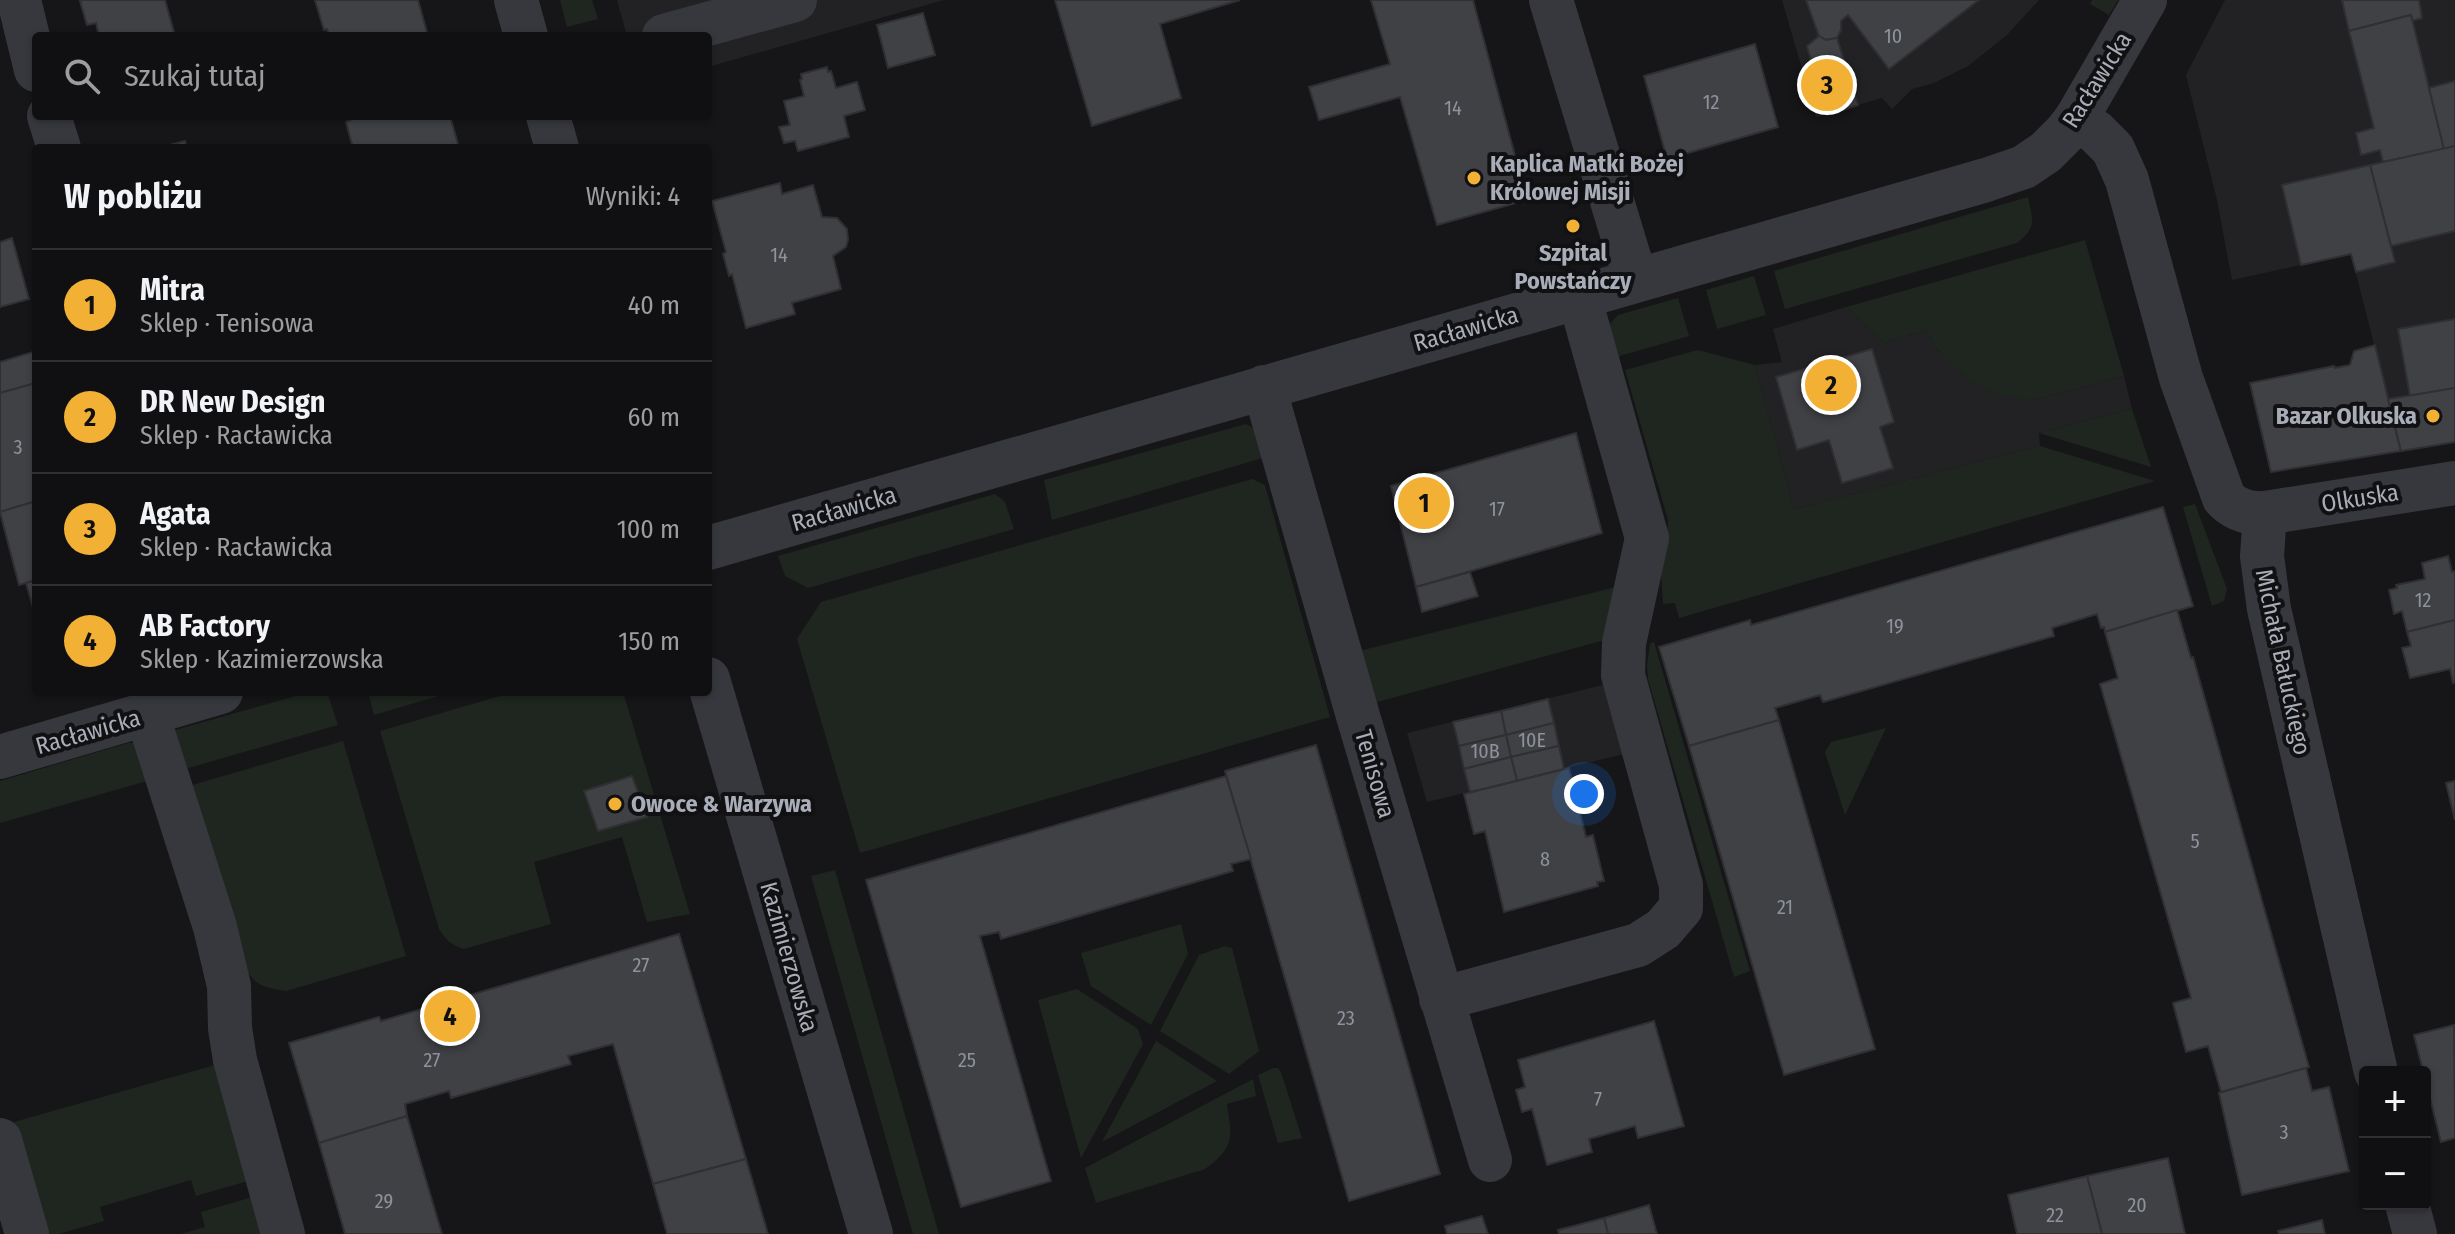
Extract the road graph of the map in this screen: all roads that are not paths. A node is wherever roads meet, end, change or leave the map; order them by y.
1 (19, 0) edge
2 (516, 0) edge
3 (795, 0) edge
4 (1551, 0) edge
5 (2145, 0) edge
6 (525, 32) edge
7 (679, 32) edge
8 (32, 54) edge
9 (2076, 119) junction
10 (50, 120) edge
11 (549, 120) edge
12 (58, 144) edge
13 (556, 144) edge
14 (1636, 280) junction
15 (1579, 296) junction
16 (1264, 387) junction
17 (2455, 483) edge
18 (2265, 513) junction
19 (712, 547) edge
20 (712, 693) edge
21 (206, 696) edge
22 (147, 714) junction
23 (0, 757) edge
24 (1441, 999) junction
25 (2375, 1066) edge
26 (0, 1140) edge
27 (1490, 1160) dead end
28 (2409, 1210) edge
29 (27, 1234) edge
30 (283, 1234) edge
31 (871, 1234) edge
32 (2415, 1234) edge

1 - 8 street
2 - 6 street
3 - 7 street
4 - 14 street
5 - 9 street, Racławicka
9 - 14 street, Racławicka
9 - 18 street
10 - 12 street
11 - 13 street
14 - 15 street, Racławicka
15 - 16 street, Racławicka
15 - 24 street
16 - 19 street, Racławicka
16 - 24 street, Tenisowa
17 - 18 street, Olkuska
18 - 25 street, Michała Bałuckiego
20 - 31 street, Kazimierzowska
21 - 22 street, Racławicka
22 - 23 street, Racławicka
22 - 30 street
24 - 27 street, Tenisowa
26 - 29 street
28 - 32 street

